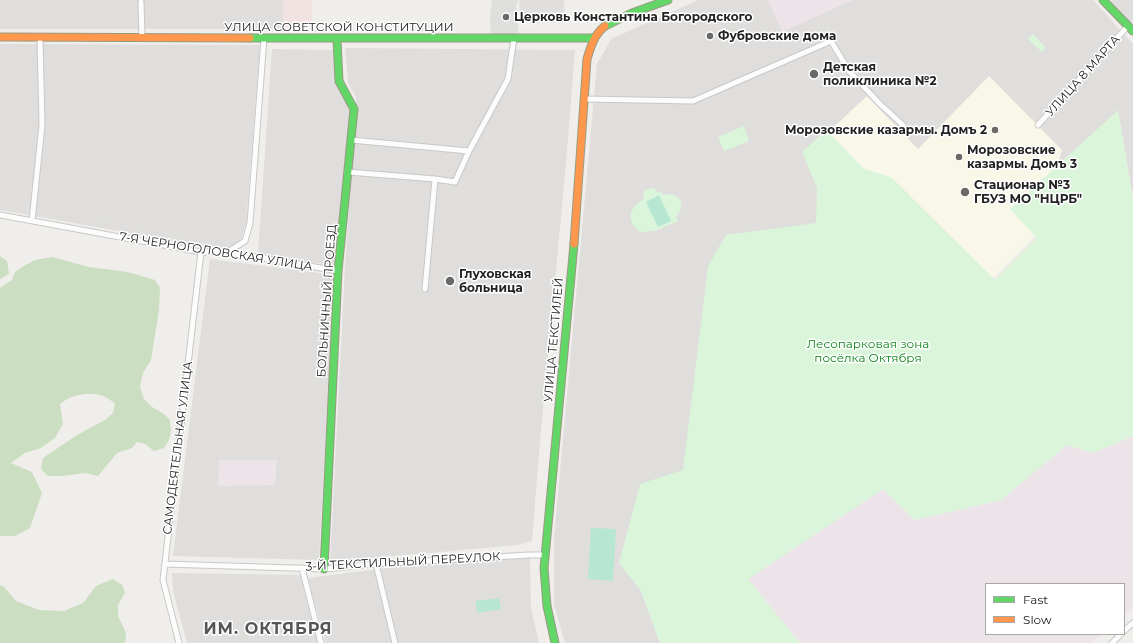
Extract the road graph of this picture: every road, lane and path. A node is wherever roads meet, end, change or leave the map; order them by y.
1 (668, 0) edge
2 (1103, 0) edge
3 (141, 2) dead end
4 (1131, 28) edge
5 (0, 37) edge
6 (40, 38) junction
7 (142, 38) junction
8 (264, 38) junction
9 (514, 38) junction
10 (594, 38) junction
11 (337, 39) junction
12 (584, 99) junction
13 (903, 125) dead end
14 (1038, 126) dead end
15 (351, 140) junction
16 (469, 151) junction
17 (348, 172) junction
18 (435, 179) junction
19 (0, 215) edge
20 (32, 221) junction
21 (202, 252) junction
22 (228, 252) junction
23 (338, 271) junction
24 (425, 289) dead end
25 (545, 555) junction
26 (165, 564) junction
27 (376, 564) junction
28 (302, 568) junction
29 (324, 569) junction
30 (1133, 623) edge
31 (1125, 630) edge
32 (1120, 635) edge
33 (179, 643) edge
34 (321, 643) edge
35 (395, 643) edge
36 (555, 643) edge
37 (1112, 643) edge

1 - 10 street
2 - 4 street
3 - 7 street
4 - 14 street, УЛИЦА 8 МАРТА
5 - 6 street, УЛИЦА СОВЕТСКОЙ КОНСТИТУЦИИ
6 - 7 street, УЛИЦА СОВЕТСКОЙ КОНСТИТУЦИИ
6 - 20 street
7 - 8 street, УЛИЦА СОВЕТСКОЙ КОНСТИТУЦИИ
8 - 11 street, УЛИЦА СОВЕТСКОЙ КОНСТИТУЦИИ
8 - 22 street
9 - 10 street, УЛИЦА СОВЕТСКОЙ КОНСТИТУЦИИ
9 - 11 street, УЛИЦА СОВЕТСКОЙ КОНСТИТУЦИИ
9 - 16 street
10 - 12 street, УЛИЦА ТЕКСТИЛЕЙ
11 - 15 street, БОЛЬНИЧНЫЙ ПРОЕЗД
12 - 13 street
12 - 25 street, УЛИЦА ТЕКСТИЛЕЙ
15 - 16 street
15 - 17 street, БОЛЬНИЧНЫЙ ПРОЕЗД
16 - 18 street
17 - 18 street
17 - 23 street, БОЛЬНИЧНЫЙ ПРОЕЗД
18 - 24 street
19 - 20 street, 7-Я ЧЕРНОГОЛОВСКАЯ УЛИЦА
20 - 21 street, 7-Я ЧЕРНОГОЛОВСКАЯ УЛИЦА
21 - 22 street, 7-Я ЧЕРНОГОЛОВСКАЯ УЛИЦА
21 - 26 street, САМОДЕЯТЕЛЬНАЯ УЛИЦА
22 - 23 street, 7-Я ЧЕРНОГОЛОВСКАЯ УЛИЦА
23 - 29 street, БОЛЬНИЧНЫЙ ПРОЕЗД
25 - 27 street, 3-Й ТЕКСТИЛЬНЫЙ ПЕРЕУЛОК
25 - 36 street, УЛИЦА ТЕКСТИЛЕЙ
26 - 28 street, 3-Й ТЕКСТИЛЬНЫЙ ПЕРЕУЛОК
26 - 33 street, САМОДЕЯТЕЛЬНАЯ УЛИЦА
27 - 29 street, 3-Й ТЕКСТИЛЬНЫЙ ПЕРЕУЛОК
27 - 35 street
28 - 29 street, 3-Й ТЕКСТИЛЬНЫЙ ПЕРЕУЛОК
28 - 34 street
30 - 31 street
32 - 37 street

